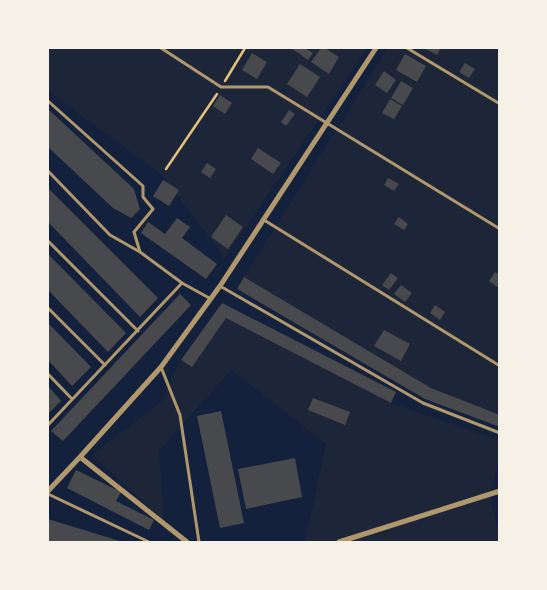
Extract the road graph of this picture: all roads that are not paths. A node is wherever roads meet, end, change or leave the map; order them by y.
1 (161, 48) edge
2 (376, 48) edge
3 (407, 48) edge
4 (48, 101) edge
5 (500, 104) edge
6 (326, 122) junction
7 (48, 171) edge
8 (263, 219) junction
9 (500, 229) edge
10 (48, 241) edge
11 (140, 252) junction
12 (182, 283) junction
13 (220, 286) junction
14 (211, 298) junction
15 (48, 308) edge
16 (138, 330) junction
17 (104, 365) junction
18 (500, 366) edge
19 (161, 367) junction
20 (48, 374) edge
21 (72, 399) junction
22 (48, 425) edge
23 (500, 433) edge
24 (80, 457) junction
25 (500, 490) edge
26 (48, 492) edge
27 (149, 542) edge
28 (187, 542) edge
29 (199, 542) edge
30 (339, 542) edge

1 - 6 lane
2 - 6 street
3 - 5 lane
4 - 11 lane
6 - 8 street
6 - 9 lane
7 - 11 lane
8 - 13 street
8 - 18 lane
10 - 16 lane
11 - 12 lane
12 - 14 lane
12 - 16 lane
13 - 14 street
13 - 23 lane
14 - 19 street
15 - 17 lane
16 - 17 lane
17 - 21 lane
19 - 24 street
19 - 29 lane
20 - 21 lane
21 - 22 lane
24 - 26 street
24 - 28 street
25 - 30 street
26 - 27 lane

